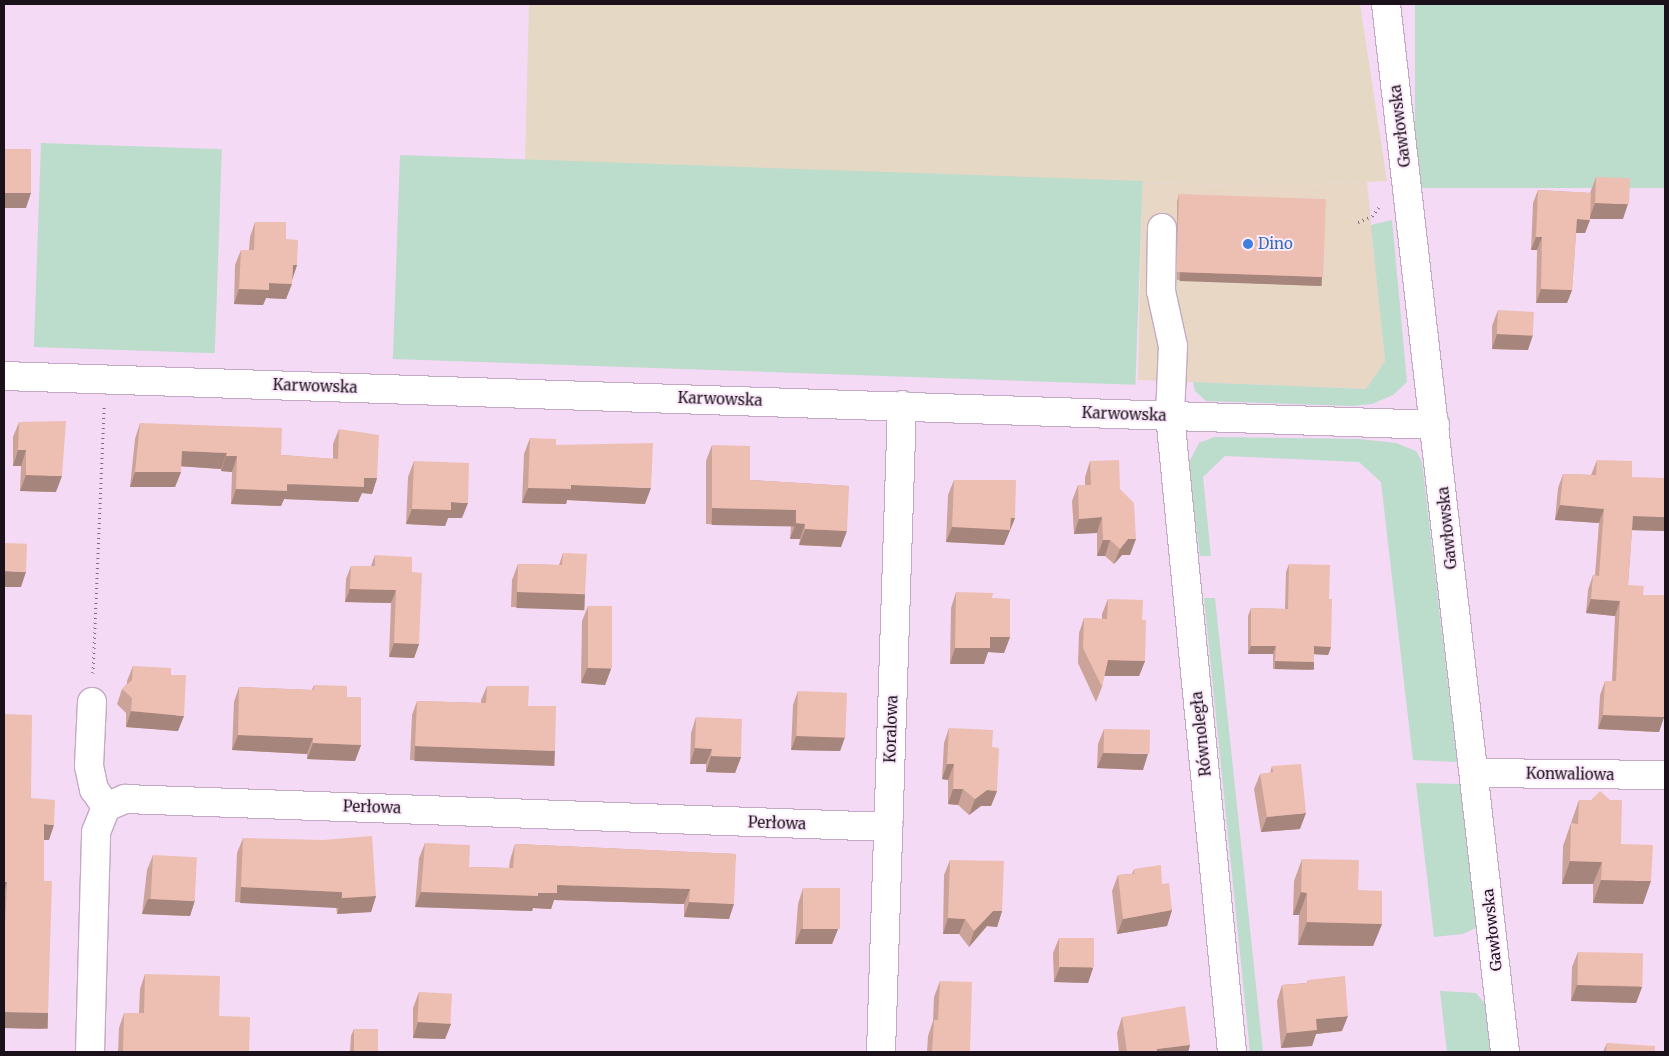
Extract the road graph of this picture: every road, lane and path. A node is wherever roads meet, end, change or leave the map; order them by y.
1 (1386, 4) edge
2 (1384, 200) dead end
3 (1358, 222) dead end
4 (1162, 228) dead end
5 (4, 376) edge
6 (105, 379) junction
7 (902, 405) junction
8 (1170, 416) junction
9 (1435, 425) junction
10 (92, 702) joint
11 (1475, 773) junction
12 (1665, 775) edge
13 (106, 807) junction
14 (888, 827) junction
15 (90, 1052) edge
16 (882, 1052) edge
17 (1232, 1052) edge
18 (1505, 1052) edge

1 - 9 street, Gawłowska
2 - 3 path
4 - 8 street, Równoległa
5 - 6 street, Karwowska
6 - 7 street, Karwowska
6 - 10 path
7 - 8 street, Karwowska
7 - 14 street, Koralowa
8 - 9 street, Karwowska
8 - 17 street, Równoległa
9 - 11 street, Gawłowska
10 - 13 street
11 - 12 street, Konwaliowa
11 - 18 street, Gawłowska
13 - 14 street, Perłowa
13 - 15 street
14 - 16 street, Koralowa

